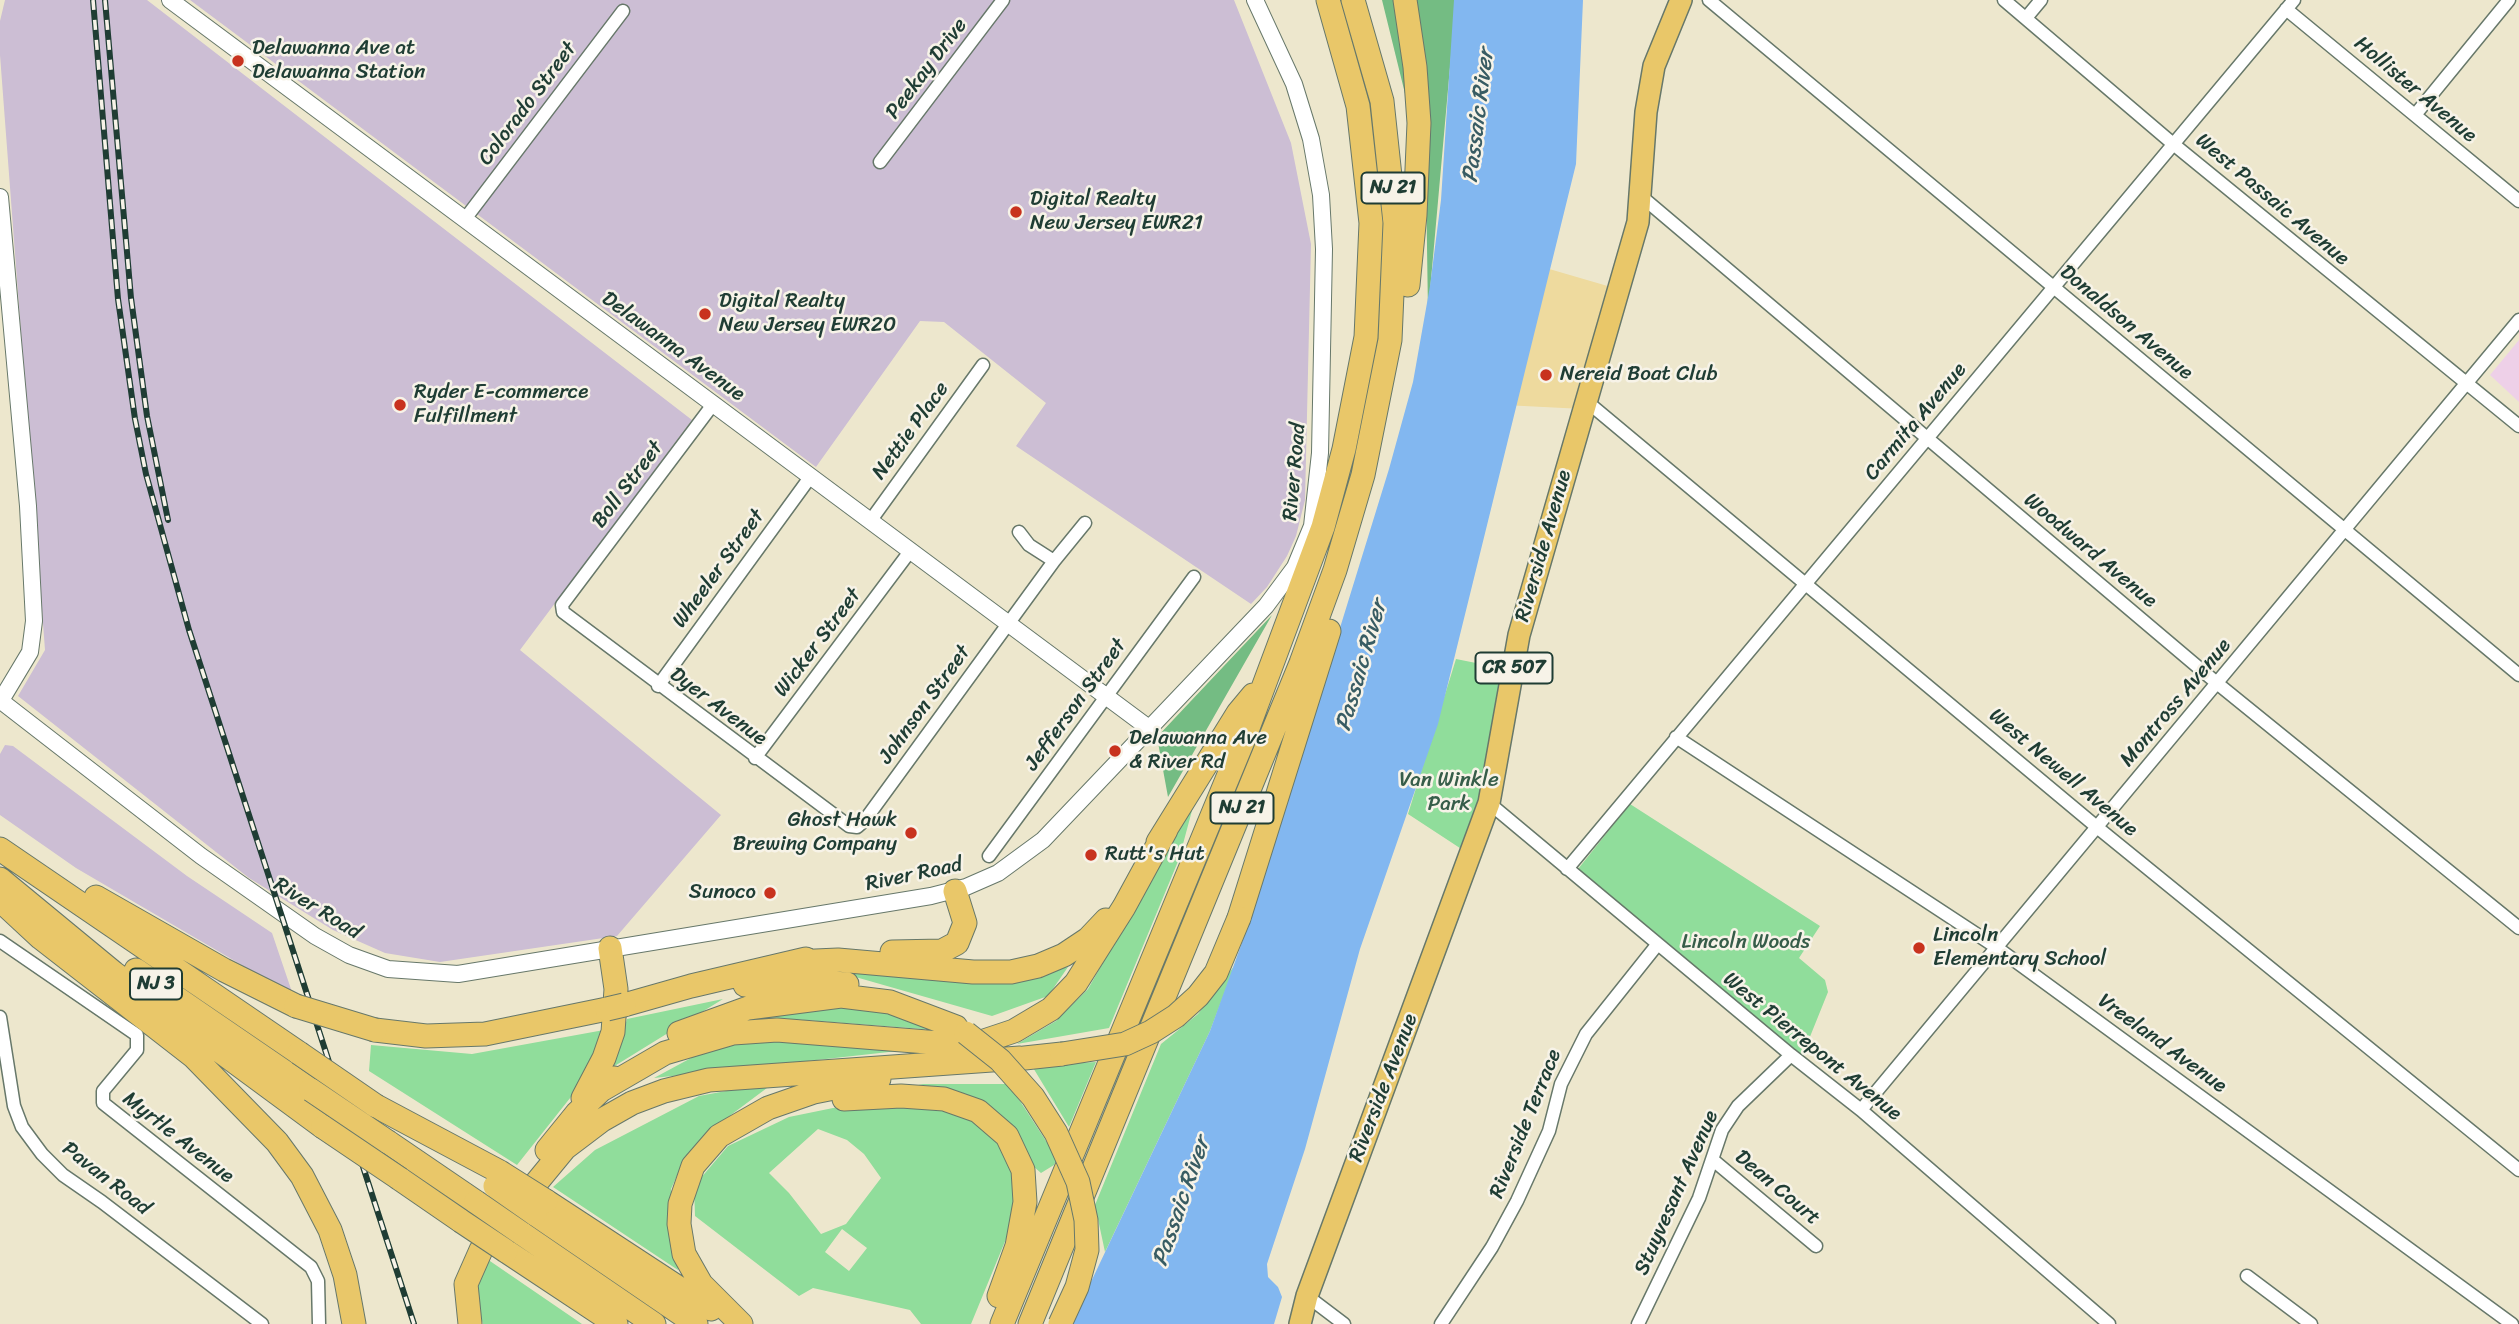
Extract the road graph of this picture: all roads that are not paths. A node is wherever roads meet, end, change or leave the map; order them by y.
1 (170, 0) edge
2 (1003, 0) edge
3 (1255, 0) edge
4 (1328, 0) edge
5 (1353, 0) edge
6 (1405, 0) edge
7 (1681, 0) edge
8 (1709, 0) edge
9 (2004, 0) edge
10 (2041, 0) edge
11 (2510, 0) edge
12 (2290, 4) edge
13 (623, 11) dead end
14 (2026, 18) junction
15 (2415, 115) junction
16 (2172, 143) junction
17 (880, 162) dead end
18 (0, 197) edge
19 (1642, 197) junction
20 (2519, 201) edge
21 (465, 219) junction
22 (2053, 287) junction
23 (2519, 320) edge
24 (983, 365) dead end
25 (1384, 380) junction
26 (2464, 383) junction
27 (1585, 400) junction
28 (713, 403) junction
29 (2519, 426) edge
30 (1927, 438) junction
31 (1367, 456) junction
32 (811, 475) junction
33 (871, 520) junction
34 (1085, 523) dead end
35 (2344, 530) junction
36 (1019, 532) dead end
37 (911, 550) junction
38 (1054, 561) junction
39 (1194, 578) dead end
40 (1805, 584) junction
41 (573, 590) joint
42 (1009, 622) junction
43 (2519, 675) edge
44 (1266, 679) junction
45 (2218, 684) junction
46 (658, 686) junction
47 (1107, 696) junction
48 (0, 701) edge
49 (1150, 729) junction
50 (1676, 737) junction
51 (755, 758) junction
52 (1489, 803) junction
53 (873, 810) joint
54 (2098, 828) junction
55 (1166, 830) junction
56 (0, 841) edge
57 (0, 849) edge
58 (989, 856) dead end
59 (1567, 869) junction
60 (0, 878) edge
61 (955, 891) junction
62 (0, 900) edge
63 (2519, 928) edge
64 (0, 942) edge
65 (1657, 945) junction
66 (1996, 947) junction
67 (610, 948) junction
68 (793, 962) junction
69 (615, 1007) junction
70 (0, 1017) edge
71 (961, 1030) junction
72 (1791, 1055) junction
73 (1020, 1058) junction
74 (603, 1088) junction
75 (1861, 1110) junction
76 (577, 1113) junction
77 (745, 1120) junction
78 (1713, 1160) junction
79 (2519, 1170) edge
80 (541, 1207) junction
81 (1816, 1246) dead end
82 (2247, 1276) dead end
83 (562, 1290) junction
84 (1307, 1296) junction
85 (262, 1324) edge
86 (319, 1324) edge
87 (354, 1324) edge
88 (456, 1324) edge
89 (470, 1324) edge
90 (607, 1324) edge
91 (616, 1324) edge
92 (654, 1324) edge
93 (696, 1324) edge
94 (734, 1324) edge
95 (741, 1324) edge
96 (988, 1324) edge
97 (1002, 1324) edge
98 (1030, 1324) edge
99 (1060, 1324) edge
100 (1300, 1324) edge
101 (1344, 1324) edge
102 (1441, 1324) edge
103 (1638, 1324) edge
104 (2109, 1324) edge
105 (2311, 1324) edge
106 (2512, 1324) edge

1 - 21 street, Delawanna Avenue
2 - 17 street, Peekay Drive
3 - 49 street, River Road
4 - 44 highway, NJ 21
5 - 25 highway, NJ 21
6 - 25 highway
7 - 19 main road, Riverside Avenue / CR 507
8 - 22 street, Donaldson Avenue
9 - 14 street, West Passaic Avenue
10 - 14 street
11 - 15 street
12 - 15 street, Hollister Avenue
12 - 16 street, Carmita Avenue
13 - 21 street, Colorado Street
14 - 16 street, West Passaic Avenue
15 - 20 street, Hollister Avenue
16 - 22 street, Carmita Avenue
16 - 26 street, West Passaic Avenue
18 - 48 street
19 - 27 main road, Riverside Avenue / CR 507
19 - 30 street, Woodward Avenue
21 - 28 street, Delawanna Avenue
22 - 30 street, Carmita Avenue
22 - 35 street, Donaldson Avenue
23 - 26 street, Montross Avenue
24 - 33 street, Nettie Place
25 - 31 highway, NJ 21
26 - 29 street, West Passaic Avenue
26 - 35 street, Montross Avenue
27 - 40 street, West Newell Avenue
27 - 52 main road, Riverside Avenue / CR 507
28 - 32 street, Delawanna Avenue
28 - 41 street, Boll Street
30 - 40 street, Carmita Avenue
30 - 45 street, Woodward Avenue
31 - 73 highway, bridge
31 - 98 highway, NJ 21
32 - 33 street, Delawanna Avenue
32 - 46 street, Wheeler Street
33 - 37 street, Delawanna Avenue
34 - 38 street, Johnson Street
35 - 43 street, Donaldson Avenue
35 - 45 street, Montross Avenue
36 - 38 street
37 - 42 street, Delawanna Avenue
37 - 51 street, Wicker Street
38 - 42 street, Johnson Street
39 - 47 street, Jefferson Street
40 - 50 street, Carmita Avenue
40 - 54 street, West Newell Avenue
41 - 46 street, Dyer Avenue
42 - 47 street, Delawanna Avenue
42 - 53 street, Johnson Street
44 - 55 highway
44 - 97 highway, NJ 21
45 - 54 street, Montross Avenue
45 - 63 street, Woodward Avenue
46 - 51 street, Dyer Avenue
47 - 49 street, Delawanna Avenue
47 - 58 street, Jefferson Street
48 - 67 street, River Road
49 - 61 street, River Road
50 - 59 street, Carmita Avenue
50 - 66 street, Vreeland Avenue
51 - 53 street, Dyer Avenue
52 - 59 street, West Pierrepont Avenue
52 - 84 main road, Riverside Avenue / CR 507
54 - 66 street, Montross Avenue
54 - 79 street, West Newell Avenue
55 - 68 highway
55 - 74 highway
56 - 69 highway, bridge
57 - 80 highway, NJ 3, bridge
59 - 65 street, West Pierrepont Avenue
60 - 83 highway, bridge
60 - 92 highway, NJ 3, bridge
61 - 67 street, River Road
61 - 68 highway
62 - 87 highway
64 - 86 street, Myrtle Avenue
65 - 72 street, West Pierrepont Avenue
65 - 102 street, Riverside Terrace
66 - 75 street, Montross Avenue
66 - 106 street, Vreeland Avenue
67 - 76 highway
68 - 69 highway
69 - 71 highway
70 - 85 street, Pavan Road
71 - 74 highway
71 - 99 highway, bridge
72 - 75 street, West Pierrepont Avenue
72 - 78 street, Stuyvesant Avenue
73 - 77 highway
73 - 89 highway
74 - 76 highway
75 - 104 street, West Pierrepont Avenue
76 - 88 highway
77 - 95 highway
77 - 96 highway
78 - 81 street, Dean Court
78 - 103 street, Stuyvesant Avenue
80 - 93 highway, NJ 3
80 - 94 highway
82 - 105 street
83 - 90 highway
83 - 91 highway
84 - 100 main road, Riverside Avenue / CR 507
84 - 101 street

